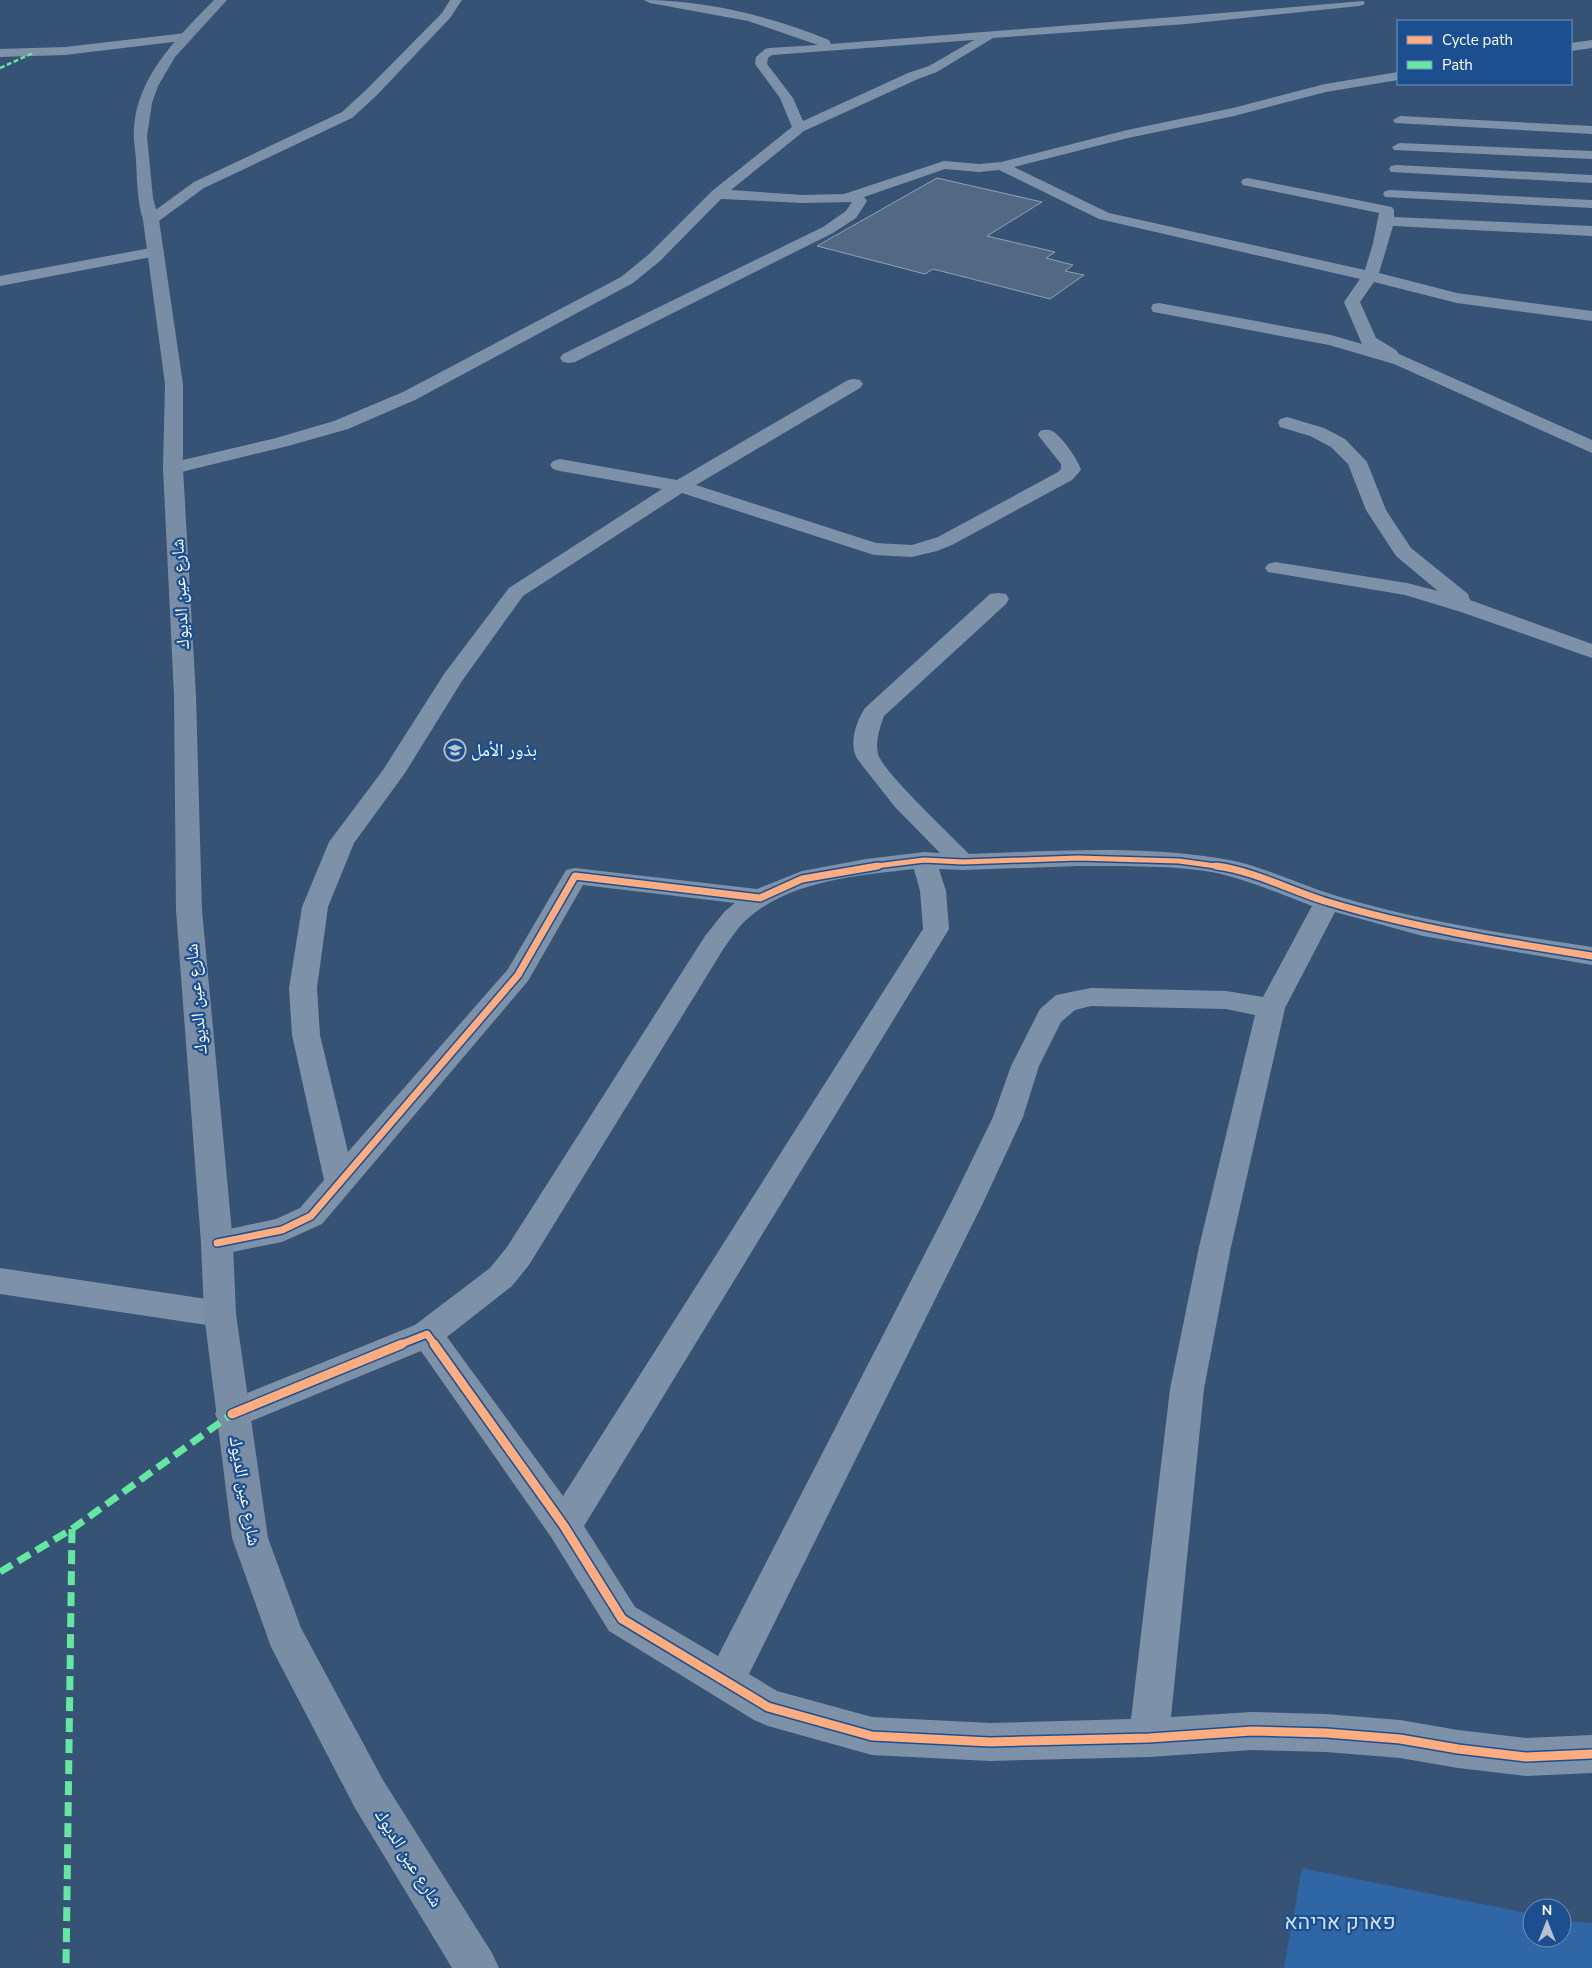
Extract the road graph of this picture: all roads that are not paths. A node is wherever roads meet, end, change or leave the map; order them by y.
1 (221, 0) edge
2 (456, 0) edge
3 (650, 0) edge
4 (706, 0) edge
5 (1359, 3) dead end
6 (694, 7) junction
7 (992, 34) junction
8 (186, 37) junction
9 (1592, 44) edge
10 (828, 46) junction
11 (1572, 47) edge
12 (0, 53) edge
13 (1397, 76) edge
14 (1401, 94) edge
15 (1400, 120) junction
16 (799, 128) junction
17 (1592, 130) edge
18 (1399, 148) junction
19 (1592, 155) edge
20 (1001, 166) junction
21 (1396, 169) junction
22 (1592, 179) edge
23 (1248, 182) dead end
24 (717, 194) junction
25 (1390, 194) junction
26 (854, 195) junction
27 (1592, 204) edge
28 (1387, 216) junction
29 (151, 220) junction
30 (1592, 231) edge
31 (156, 252) junction
32 (1370, 276) junction
33 (0, 282) edge
34 (1159, 308) dead end
35 (1592, 316) edge
36 (569, 358) dead end
37 (1400, 360) junction
38 (854, 384) dead end
39 (1287, 423) dead end
40 (1047, 435) dead end
41 (1592, 447) edge
42 (560, 465) dead end
43 (173, 468) junction
44 (680, 486) junction
45 (1275, 568) dead end
46 (998, 599) dead end
47 (1469, 607) junction
48 (1592, 651) edge
49 (924, 860) junction
50 (963, 862) junction
51 (760, 898) junction
52 (1327, 902) junction
53 (1592, 956) edge
54 (1270, 1008) junction
55 (340, 1182) junction
56 (217, 1243) junction
57 (0, 1281) edge
58 (220, 1314) junction
59 (427, 1334) junction
60 (232, 1414) junction
61 (564, 1526) junction
62 (725, 1681) junction
63 (1149, 1738) junction
64 (1592, 1754) edge
65 (476, 1968) edge

1 - 8 main road, شارع عين الديوك
2 - 29 street
3 - 6 street
4 - 6 street
5 - 7 street
6 - 10 street
7 - 10 street
7 - 16 street
8 - 12 street
8 - 29 main road, شارع عين الديوك
9 - 11 street
10 - 16 street
13 - 20 street
14 - 15 street
15 - 17 street
15 - 18 street
16 - 24 street
18 - 19 street
18 - 21 street
20 - 26 street
20 - 32 street
21 - 22 street
21 - 25 street
23 - 28 street
24 - 26 street
24 - 43 street
25 - 27 street
25 - 28 street
26 - 36 street
28 - 30 street
28 - 32 street
29 - 31 main road, شارع عين الديوك
31 - 33 street
31 - 43 main road, شارع عين الديوك
32 - 35 street
32 - 37 street
34 - 37 street
37 - 41 street
38 - 44 street
39 - 47 street
40 - 44 street
42 - 44 street
43 - 56 main road, شارع عين الديوك
44 - 55 street
45 - 47 street
46 - 50 street
47 - 48 street
49 - 50 street
49 - 51 street
49 - 61 street
50 - 52 street
51 - 55 street
51 - 59 street
52 - 53 street
52 - 54 street
54 - 62 street
54 - 63 street
55 - 56 street
56 - 58 main road, شارع عين الديوك
57 - 58 street
58 - 60 main road, شارع عين الديوك
59 - 60 street
59 - 61 street
60 - 65 main road, شارع عين الديوك
61 - 62 street
62 - 63 street
63 - 64 street

